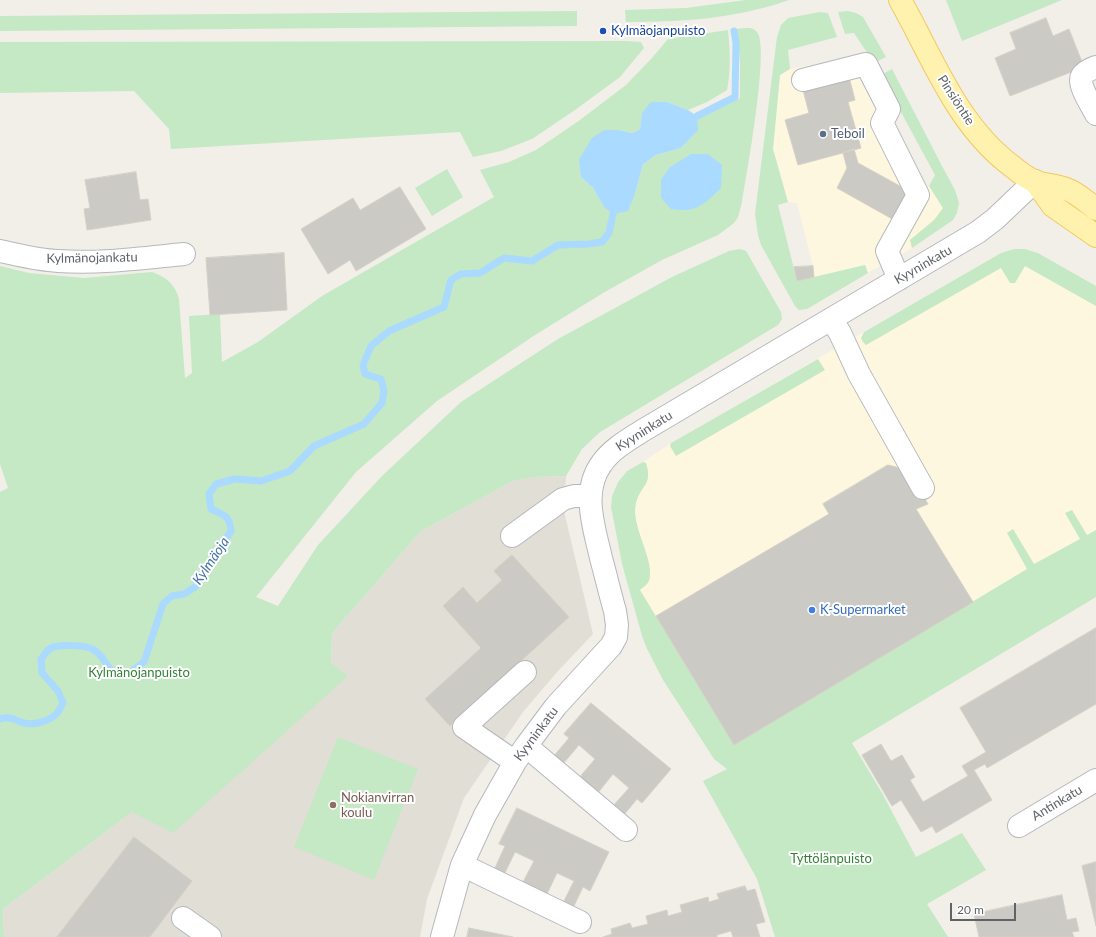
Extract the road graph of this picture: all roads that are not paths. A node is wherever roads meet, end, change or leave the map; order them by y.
1 (900, 0) edge
2 (1096, 67) edge
3 (803, 80) dead end
4 (1096, 114) edge
5 (1036, 182) junction
6 (1096, 209) edge
7 (1096, 236) edge
8 (0, 251) edge
9 (184, 254) dead end
10 (899, 279) junction
11 (831, 319) junction
12 (923, 488) dead end
13 (590, 496) junction
14 (512, 536) dead end
15 (525, 672) dead end
16 (520, 754) junction
17 (1096, 780) edge
18 (1019, 826) dead end
19 (626, 830) dead end
20 (462, 865) junction
21 (183, 918) dead end
22 (580, 922) dead end
23 (210, 937) edge
24 (442, 937) edge

1 - 5 main road, Pinsiöntie
2 - 4 street
3 - 10 street
5 - 6 main road, Pinsiöntie
5 - 7 main road, Pinsiöntie
5 - 10 street, Kyyninkatu
8 - 9 street, Kylmänojankatu
10 - 11 street, Kyyninkatu
11 - 12 street
11 - 13 street, Kyyninkatu
13 - 14 street
13 - 16 street, Kyyninkatu
15 - 16 street
16 - 19 street
16 - 20 street, Kyyninkatu
17 - 18 street, Antinkatu
20 - 22 street
20 - 24 street, Kyyninkatu
21 - 23 street

